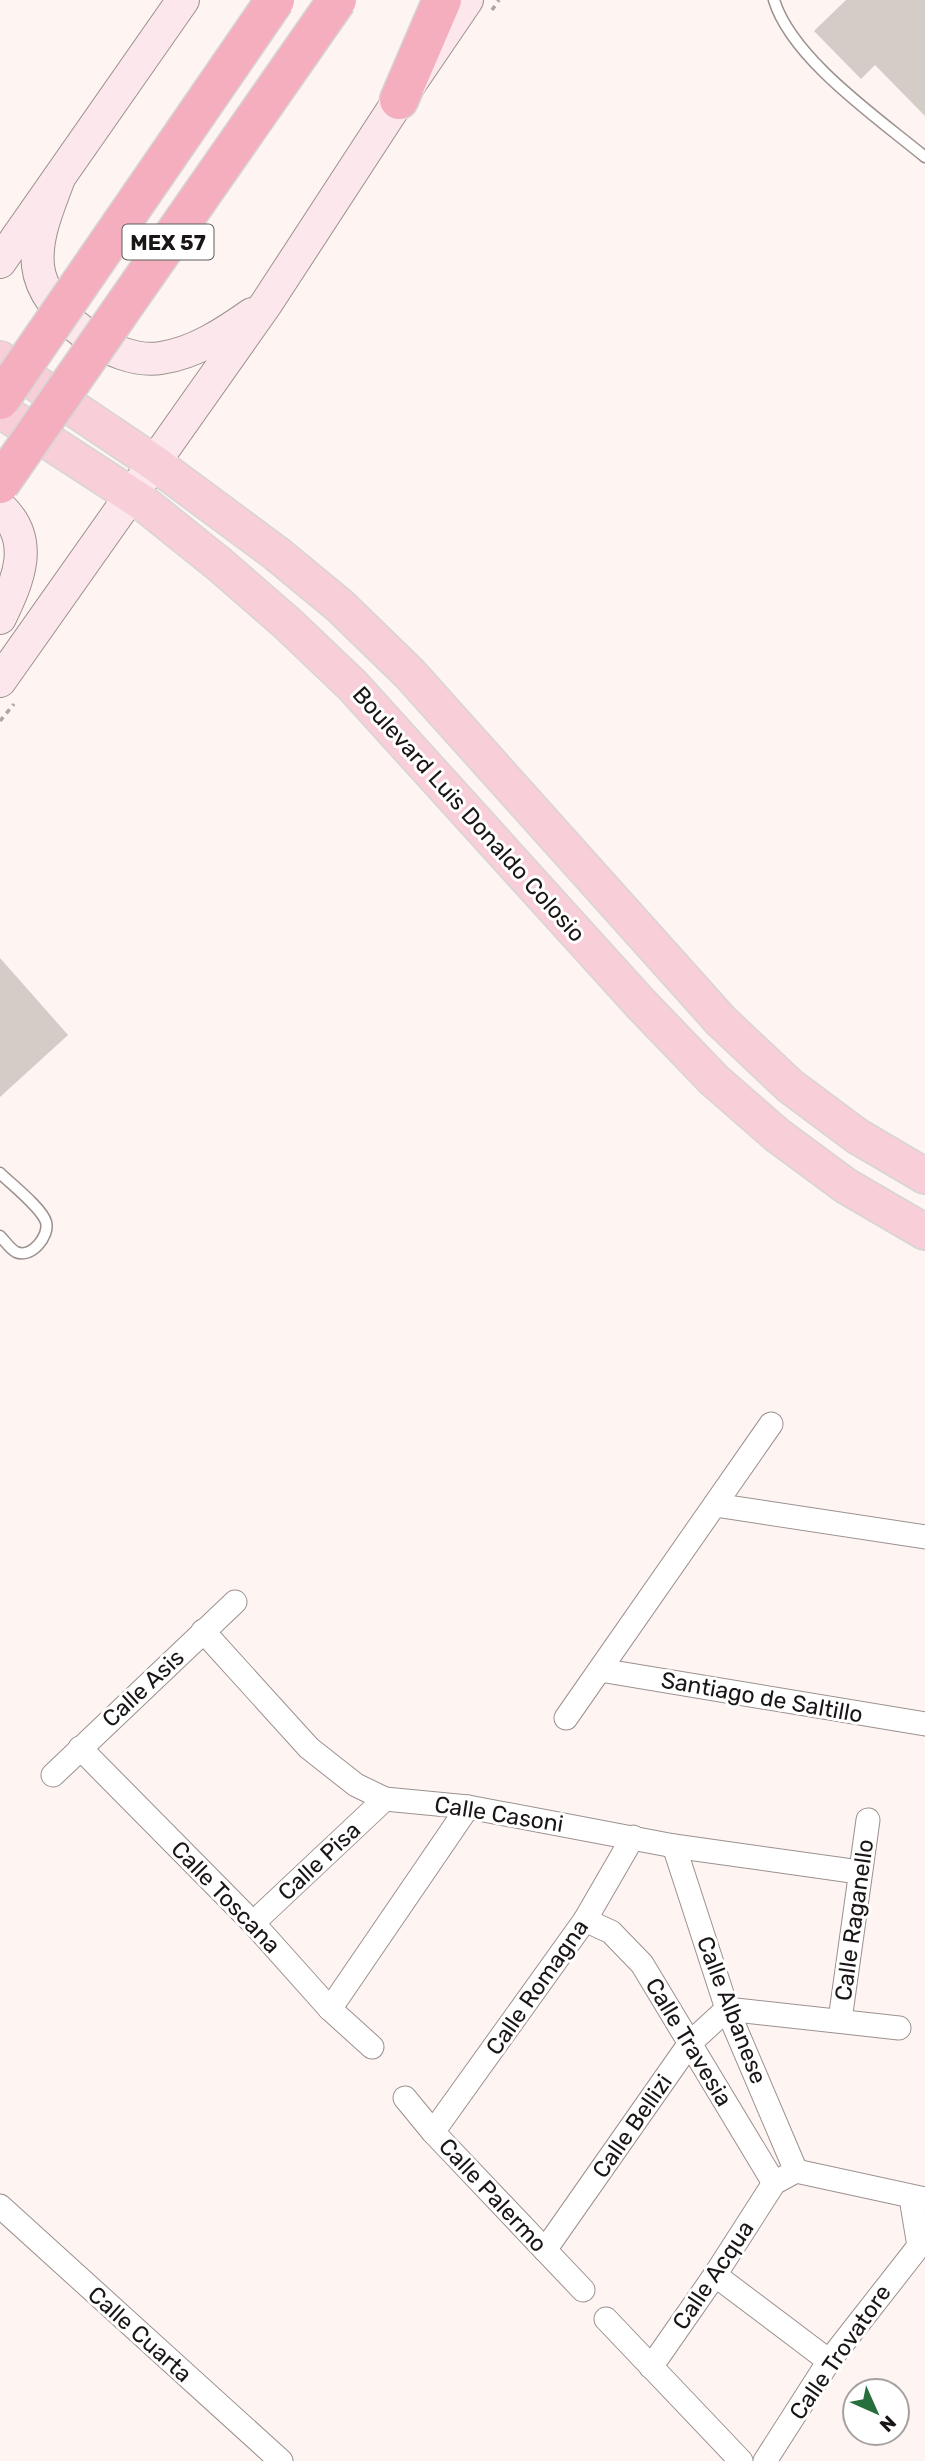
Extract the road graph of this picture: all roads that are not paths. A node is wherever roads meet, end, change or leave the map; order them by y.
1 (183, 0) edge
2 (275, 0) edge
3 (337, 0) edge
4 (442, 0) edge
5 (467, 0) edge
6 (774, 0) edge
7 (399, 100) junction
8 (925, 157) edge
9 (59, 178) junction
10 (0, 262) edge
11 (266, 304) junction
12 (0, 359) edge
13 (0, 400) edge
14 (0, 410) edge
15 (153, 462) junction
16 (0, 484) edge
17 (132, 495) junction
18 (0, 507) edge
19 (0, 618) edge
20 (0, 681) edge
21 (0, 1173) edge
22 (925, 1176) edge
23 (925, 1232) edge
24 (0, 1236) edge
25 (771, 1424) dead end
26 (715, 1506) junction
27 (925, 1537) edge
28 (235, 1602) dead end
29 (203, 1632) junction
30 (600, 1670) junction
31 (566, 1718) dead end
32 (925, 1724) edge
33 (80, 1748) junction
34 (53, 1775) dead end
35 (385, 1799) junction
36 (468, 1807) junction
37 (868, 1820) dead end
38 (633, 1837) junction
39 (674, 1846) junction
40 (859, 1872) junction
41 (585, 1920) junction
42 (253, 1923) junction
43 (330, 2009) junction
44 (727, 2009) junction
45 (840, 2020) junction
46 (899, 2028) dead end
47 (690, 2043) junction
48 (372, 2047) dead end
49 (405, 2098) dead end
50 (433, 2132) junction
51 (796, 2171) junction
52 (774, 2183) junction
53 (918, 2198) edge
54 (0, 2206) edge
55 (922, 2246) edge
56 (545, 2250) junction
57 (715, 2275) junction
58 (583, 2290) dead end
59 (606, 2319) dead end
60 (829, 2361) junction
61 (651, 2367) junction
62 (281, 2461) edge
63 (741, 2461) edge
64 (765, 2461) edge

1 - 9 main road
2 - 13 highway, MEX 57, bridge
3 - 16 highway, MEX 57, bridge
4 - 7 highway
5 - 7 main road
6 - 8 lane
7 - 11 main road
9 - 10 main road
9 - 11 main road
11 - 15 main road
12 - 15 main road
14 - 17 main road, Boulevard Luis Donaldo Colosio
15 - 17 main road
15 - 22 main road
17 - 20 main road
17 - 23 main road, Boulevard Luis Donaldo Colosio
18 - 19 main road
21 - 24 lane
25 - 26 street
26 - 27 street
26 - 30 street
28 - 29 street, Calle Asis
29 - 33 street, Calle Asis
29 - 35 street, Calle Casoni
30 - 31 street
30 - 32 street, Santiago de Saltillo
33 - 34 street, Calle Asis
33 - 42 street, Calle Toscana
35 - 36 street, Calle Casoni
35 - 42 street, Calle Pisa
36 - 38 street, Calle Casoni
36 - 43 street
37 - 40 street, Calle Raganello
38 - 39 street, Calle Casoni
38 - 41 street, Calle Romagna
39 - 40 street, Calle Casoni
39 - 44 street, Calle Albanese
40 - 45 street, Calle Raganello
41 - 47 street, Calle Travesia
41 - 50 street, Calle Romagna
42 - 43 street, Calle Toscana
43 - 48 street, Calle Toscana
44 - 45 street
44 - 47 street, Calle Bellizi
44 - 51 street, Calle Albanese
45 - 46 street
47 - 52 street, Calle Travesia
47 - 56 street, Calle Bellizi
49 - 50 street, Calle Palermo
50 - 56 street, Calle Palermo
51 - 52 street
51 - 53 street
52 - 57 street, Calle Acqua
53 - 55 street
54 - 62 street, Calle Cuarta
55 - 60 street, Calle Trovatore
56 - 58 street, Calle Palermo
57 - 60 street
57 - 61 street, Calle Acqua
59 - 61 street
60 - 64 street, Calle Trovatore
61 - 63 street

